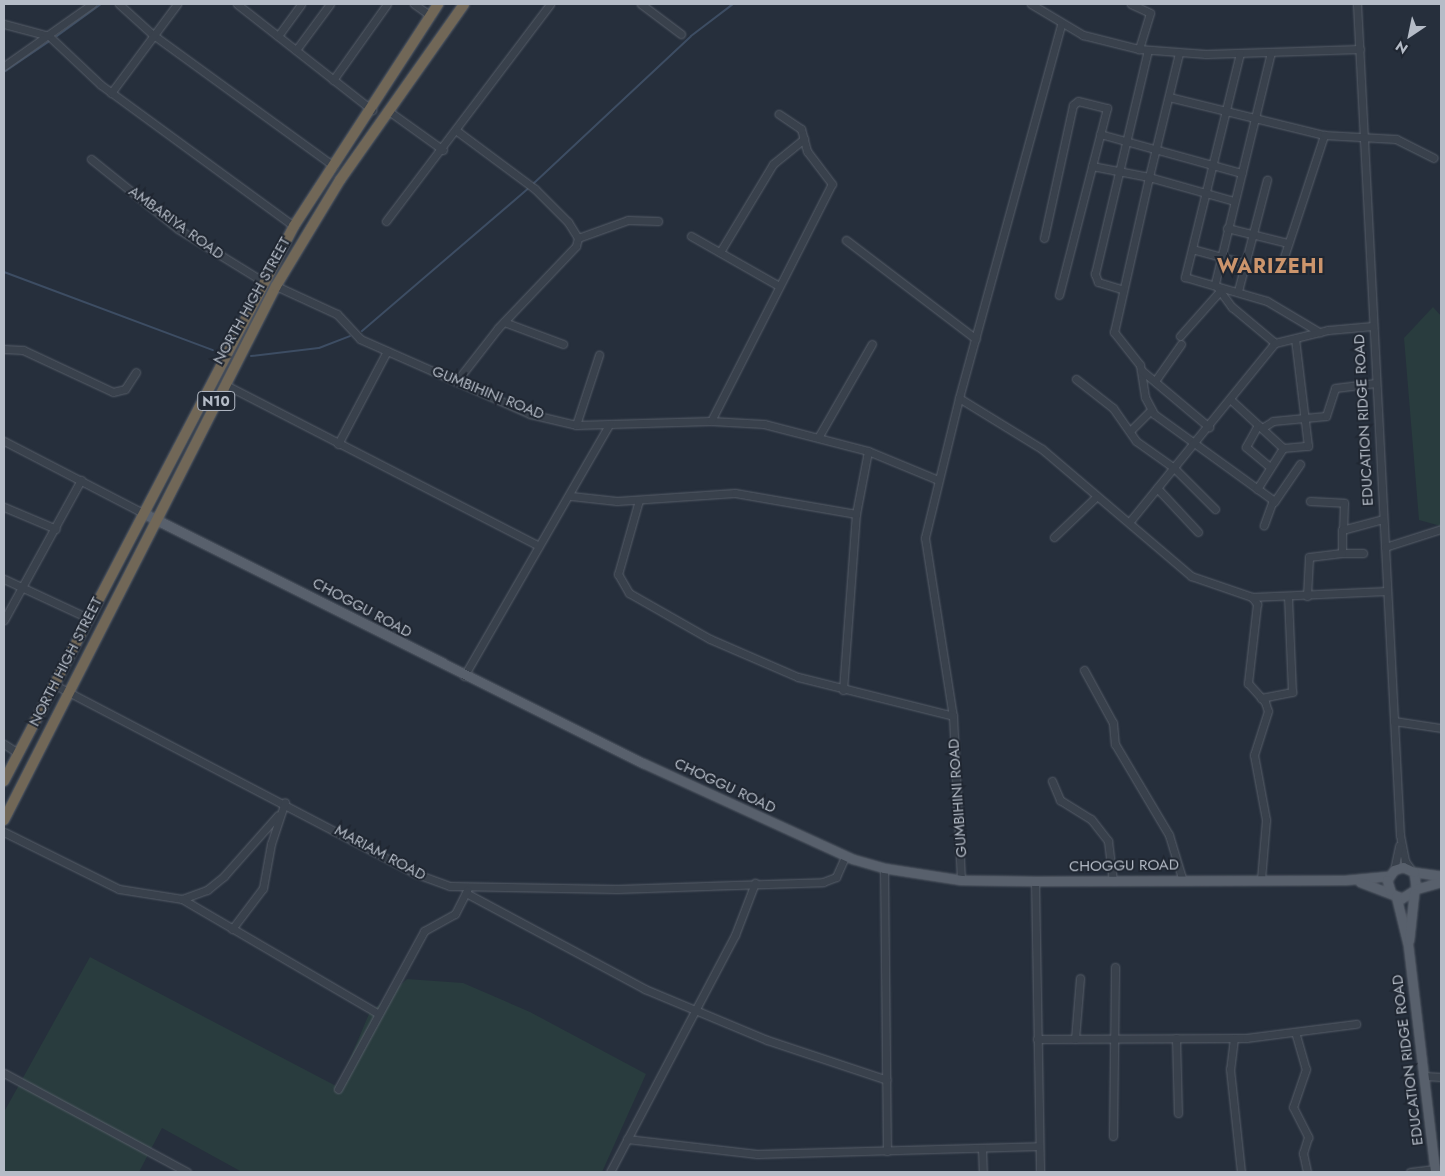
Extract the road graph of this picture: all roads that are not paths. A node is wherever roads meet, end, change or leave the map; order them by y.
1 (92, 4) edge
2 (119, 4) edge
3 (177, 4) edge
4 (237, 4) edge
5 (301, 4) edge
6 (330, 4) edge
7 (387, 4) edge
8 (414, 4) edge
9 (438, 4) edge
10 (464, 4) edge
11 (550, 4) edge
12 (641, 4) edge
13 (1031, 4) edge
14 (1131, 4) edge
15 (1357, 4) edge
16 (430, 16) junction
17 (4, 24) edge
18 (1061, 25) junction
19 (152, 34) junction
20 (680, 34) dead end
21 (49, 36) junction
22 (278, 36) junction
23 (1139, 49) junction
24 (1360, 49) junction
25 (296, 50) junction
26 (1148, 50) junction
27 (1271, 52) junction
28 (1179, 53) junction
29 (1240, 53) junction
30 (4, 66) edge
31 (333, 80) junction
32 (111, 92) junction
33 (1169, 97) junction
34 (372, 110) junction
35 (1228, 110) junction
36 (390, 112) junction
37 (779, 114) dead end
38 (1256, 119) junction
39 (457, 131) junction
40 (1100, 134) junction
41 (1324, 135) junction
42 (1364, 137) junction
43 (804, 139) junction
44 (1127, 141) junction
45 (1155, 149) junction
46 (443, 150) junction
47 (1434, 158) dead end
48 (91, 159) dead end
49 (1213, 165) junction
50 (334, 166) junction
51 (1092, 166) junction
52 (1120, 172) junction
53 (1242, 173) junction
54 (1149, 178) junction
55 (1267, 180) dead end
56 (1206, 192) junction
57 (1234, 201) junction
58 (386, 221) dead end
59 (658, 221) dead end
60 (294, 226) junction
61 (1227, 228) junction
62 (1253, 234) junction
63 (691, 236) dead end
64 (578, 238) junction
65 (1044, 238) dead end
66 (846, 240) dead end
67 (1288, 243) junction
68 (1192, 249) junction
69 (720, 252) junction
70 (1221, 256) junction
71 (1283, 260) dead end
72 (1244, 263) junction
73 (264, 282) junction
74 (1215, 284) junction
75 (276, 286) junction
76 (779, 286) junction
77 (1121, 289) junction
78 (1220, 291) junction
79 (1238, 291) junction
80 (1059, 295) dead end
81 (504, 322) junction
82 (1373, 326) junction
83 (1319, 332) junction
84 (1180, 336) dead end
85 (1295, 338) junction
86 (976, 339) junction
87 (1275, 343) junction
88 (563, 344) dead end
89 (872, 344) dead end
90 (1180, 344) dead end
91 (4, 349) edge
92 (387, 351) junction
93 (599, 356) dead end
94 (1141, 370) junction
95 (136, 372) dead end
96 (1076, 379) dead end
97 (1155, 381) junction
98 (456, 382) junction
99 (1376, 383) junction
100 (224, 384) junction
101 (959, 398) junction
102 (1231, 400) junction
103 (1151, 410) junction
104 (1302, 416) junction
105 (710, 420) junction
106 (576, 425) junction
107 (609, 425) junction
108 (1209, 427) junction
109 (1260, 427) junction
110 (1130, 432) junction
111 (820, 436) junction
112 (4, 441) edge
113 (338, 444) junction
114 (1195, 447) junction
115 (1283, 448) junction
116 (868, 451) junction
117 (1300, 464) dead end
118 (1270, 467) junction
119 (1174, 468) junction
120 (936, 479) junction
121 (81, 480) junction
122 (1158, 488) junction
123 (1257, 489) junction
124 (571, 496) junction
125 (1097, 496) junction
126 (639, 500) junction
127 (1310, 501) dead end
128 (1274, 502) junction
129 (4, 507) edge
130 (1215, 509) dead end
131 (145, 514) junction
132 (856, 514) junction
133 (1383, 519) junction
134 (155, 520) junction
135 (1131, 520) junction
136 (1264, 525) dead end
137 (56, 529) junction
138 (1343, 529) junction
139 (1441, 529) edge
140 (1198, 532) dead end
141 (1054, 537) dead end
142 (539, 546) junction
143 (1385, 547) junction
144 (1342, 553) junction
145 (1363, 553) dead end
146 (4, 579) edge
147 (21, 588) junction
148 (1387, 591) junction
149 (1307, 596) junction
150 (1252, 597) junction
151 (1288, 598) junction
152 (86, 617) junction
153 (4, 620) edge
154 (1084, 670) dead end
155 (464, 676) junction
156 (52, 684) junction
157 (843, 690) junction
158 (69, 692) junction
159 (1261, 698) junction
160 (952, 716) junction
161 (1394, 722) junction
162 (1441, 728) edge
163 (4, 744) edge
164 (18, 753) junction
165 (4, 781) edge
166 (1052, 781) dead end
167 (285, 802) junction
168 (278, 815) junction
169 (4, 820) edge
170 (4, 832) edge
171 (1400, 835) junction
172 (846, 856) junction
173 (884, 868) junction
174 (1413, 872) junction
175 (1391, 873) junction
176 (1441, 876) edge
177 (1182, 878) junction
178 (961, 880) junction
179 (1113, 880) junction
180 (1261, 880) junction
181 (1345, 880) junction
182 (1035, 881) junction
183 (1441, 882) edge
184 (755, 883) junction
185 (466, 891) junction
186 (1415, 891) junction
187 (1393, 894) junction
188 (182, 899) junction
189 (232, 929) junction
190 (1408, 945) junction
191 (1115, 967) dead end
192 (1080, 978) dead end
193 (695, 1009) junction
194 (377, 1012) junction
195 (1356, 1024) dead end
196 (1296, 1035) junction
197 (1112, 1038) junction
198 (1176, 1038) junction
199 (1234, 1038) junction
200 (1037, 1039) junction
201 (1075, 1039) junction
202 (4, 1073) edge
203 (1425, 1076) junction
204 (1441, 1077) edge
205 (888, 1080) junction
206 (338, 1089) dead end
207 (1178, 1113) dead end
208 (1113, 1136) dead end
209 (627, 1139) junction
210 (1039, 1146) junction
211 (982, 1148) junction
212 (887, 1151) junction
213 (1435, 1171) edge
214 (187, 1172) edge
215 (610, 1172) edge
216 (983, 1172) edge
217 (1040, 1172) edge
218 (1241, 1172) edge
219 (1307, 1172) edge
220 (1410, 1172) edge

1 - 21 street
2 - 19 street
3 - 19 street
4 - 22 street
5 - 22 street
6 - 25 street
7 - 31 street
8 - 16 street
9 - 16 highway, NORTH HIGH STREET / N10
10 - 36 highway, NORTH HIGH STREET / N10
11 - 39 street
12 - 20 street
13 - 18 street
14 - 23 street
15 - 24 street, EDUCATION RIDGE ROAD
16 - 34 highway, NORTH HIGH STREET / N10
17 - 21 street
18 - 23 street
18 - 86 street, GUMBIHINI ROAD
19 - 32 street
19 - 50 street
21 - 30 street
21 - 32 street
22 - 25 street
23 - 26 street
24 - 27 street
24 - 42 street, EDUCATION RIDGE ROAD
25 - 31 street
26 - 28 street
26 - 44 street
27 - 29 street
27 - 38 street
28 - 29 street
28 - 33 street
29 - 35 street
31 - 34 street
32 - 60 street
33 - 35 street
33 - 45 street
34 - 50 highway, NORTH HIGH STREET / N10
35 - 38 street
35 - 49 street
36 - 46 street
36 - 75 highway, NORTH HIGH STREET / N10
37 - 43 street
38 - 41 street
38 - 53 street
39 - 46 street
39 - 64 street
40 - 44 street
40 - 51 street
40 - 65 street
41 - 42 street
41 - 67 street
42 - 47 street
42 - 82 street, EDUCATION RIDGE ROAD
43 - 69 street
43 - 76 street
44 - 45 street
44 - 52 street
45 - 49 street
45 - 54 street
46 - 58 street
48 - 73 street, AMBARIYA ROAD
49 - 53 street
49 - 56 street
50 - 60 highway, NORTH HIGH STREET / N10
51 - 52 street
51 - 80 street
52 - 54 street
52 - 77 street
53 - 57 street
54 - 56 street
54 - 77 street
55 - 62 street
56 - 57 street
56 - 68 street
57 - 61 street
59 - 64 street
60 - 73 highway, NORTH HIGH STREET / N10
61 - 62 street
61 - 70 street
62 - 67 street
62 - 72 street
63 - 69 street
64 - 81 street
66 - 86 street
67 - 71 street
68 - 70 street
68 - 74 street
69 - 76 street
70 - 72 street
70 - 74 street
72 - 79 street
73 - 131 highway, NORTH HIGH STREET / N10
74 - 78 street
74 - 79 street
75 - 92 street, GUMBIHINI ROAD
75 - 100 highway, NORTH HIGH STREET / N10
76 - 105 street
77 - 94 street
78 - 84 street
78 - 87 street
79 - 83 street
81 - 88 street
81 - 98 street
82 - 83 street
82 - 99 street, EDUCATION RIDGE ROAD
83 - 85 street
85 - 87 street
85 - 104 street
86 - 101 street, GUMBIHINI ROAD
87 - 102 street
89 - 111 street
90 - 97 street
91 - 95 street
92 - 98 street, GUMBIHINI ROAD
92 - 113 street
93 - 106 street
94 - 97 street
94 - 103 street
96 - 110 street
97 - 108 street
98 - 106 street, GUMBIHINI ROAD
99 - 104 street
99 - 133 street, EDUCATION RIDGE ROAD
100 - 113 street
100 - 134 highway, NORTH HIGH STREET / N10
101 - 120 street, GUMBIHINI ROAD
101 - 125 street
102 - 108 street
102 - 109 street
103 - 110 street
103 - 114 street
104 - 109 street
104 - 115 street
105 - 107 street, GUMBIHINI ROAD
105 - 111 street, GUMBIHINI ROAD
106 - 107 street, GUMBIHINI ROAD
107 - 124 street
108 - 114 street
109 - 115 street
109 - 118 street
110 - 119 street
111 - 116 street, GUMBIHINI ROAD
112 - 121 street
113 - 142 street
114 - 119 street
114 - 123 street
115 - 118 street
116 - 120 street, GUMBIHINI ROAD
116 - 132 street
117 - 128 street
118 - 123 street
119 - 122 street
119 - 130 street
120 - 160 street, GUMBIHINI ROAD
121 - 131 street
121 - 137 street
122 - 135 street
122 - 140 street
123 - 128 street
124 - 126 street
124 - 142 street
125 - 135 street
125 - 141 street
126 - 132 street
126 - 157 street
127 - 138 street
128 - 136 street
129 - 137 street
131 - 134 main road, CHOGGU ROAD
131 - 152 highway, NORTH HIGH STREET / N10
132 - 157 street
133 - 138 street
133 - 143 street, EDUCATION RIDGE ROAD
134 - 155 main road, CHOGGU ROAD
134 - 158 highway, NORTH HIGH STREET / N10
135 - 150 street
137 - 147 street
138 - 144 street
139 - 143 street
142 - 155 street
143 - 148 street, EDUCATION RIDGE ROAD
144 - 145 street
144 - 149 street
146 - 147 street
147 - 152 street
147 - 153 street
148 - 149 street
148 - 161 street, EDUCATION RIDGE ROAD
149 - 151 street
150 - 151 street
150 - 159 street
151 - 159 street
152 - 156 highway, NORTH HIGH STREET / N10
154 - 177 street
155 - 172 main road, CHOGGU ROAD
156 - 158 street, MARIAM ROAD
156 - 164 highway, NORTH HIGH STREET / N10
157 - 160 street
158 - 167 street, MARIAM ROAD
158 - 169 highway, NORTH HIGH STREET / N10
159 - 180 street
160 - 178 street, GUMBIHINI ROAD
161 - 162 street
161 - 171 street, EDUCATION RIDGE ROAD
163 - 164 street
164 - 165 highway, NORTH HIGH STREET / N10
166 - 179 street
167 - 168 street
167 - 185 street, MARIAM ROAD
168 - 188 street
168 - 189 street
170 - 188 street
171 - 174 street, EDUCATION RIDGE ROAD
171 - 175 street, EDUCATION RIDGE ROAD
172 - 173 main road, CHOGGU ROAD
172 - 184 street, MARIAM ROAD
173 - 178 main road, CHOGGU ROAD
173 - 205 street
174 - 175 main road, CHOGGU ROAD
174 - 176 main road, CHOGGU ROAD
174 - 186 main road, EDUCATION RIDGE ROAD
175 - 181 main road, CHOGGU ROAD
175 - 187 main road, EDUCATION RIDGE ROAD
177 - 179 main road, CHOGGU ROAD
177 - 180 main road, CHOGGU ROAD
178 - 182 main road, CHOGGU ROAD
179 - 182 main road, CHOGGU ROAD
180 - 181 main road, CHOGGU ROAD
181 - 187 main road, CHOGGU ROAD
182 - 200 street
183 - 186 main road
184 - 185 street, MARIAM ROAD
184 - 193 street
185 - 193 street
185 - 194 street
186 - 187 main road
186 - 190 main road, EDUCATION RIDGE ROAD
187 - 190 main road, EDUCATION RIDGE ROAD
188 - 189 street
189 - 194 street
190 - 203 main road, EDUCATION RIDGE ROAD
191 - 197 street
192 - 201 street
193 - 205 street
193 - 209 street
194 - 206 street
195 - 196 street
196 - 199 street
196 - 219 street
197 - 198 street
197 - 201 street
197 - 208 street
198 - 199 street
198 - 207 street
199 - 218 street
200 - 201 street
200 - 210 street
202 - 214 street
203 - 204 street
203 - 213 main road, EDUCATION RIDGE ROAD
205 - 212 street
209 - 212 street
209 - 215 street
210 - 211 street
210 - 217 street
211 - 212 street
211 - 216 street
213 - 220 street

